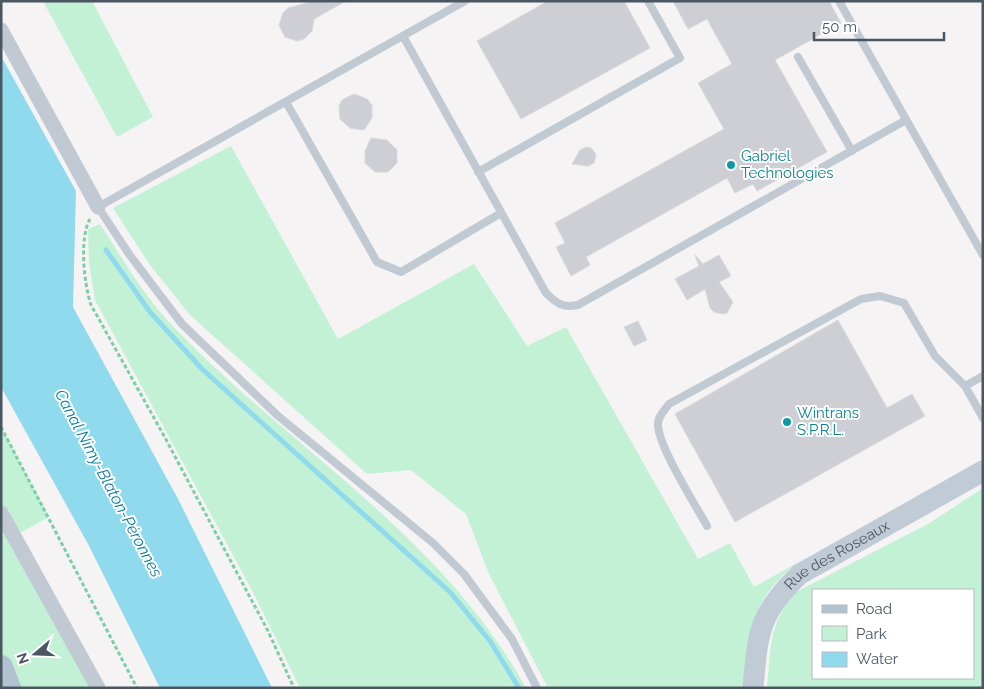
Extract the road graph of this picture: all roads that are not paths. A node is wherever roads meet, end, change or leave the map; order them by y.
1 (466, 1) edge
2 (648, 1) edge
3 (839, 1) edge
4 (1, 30) edge
5 (403, 36) junction
6 (798, 57) dead end
7 (286, 102) junction
8 (906, 120) junction
9 (852, 150) junction
10 (478, 172) junction
11 (98, 207) junction
12 (501, 212) junction
13 (983, 255) edge
14 (983, 376) edge
15 (965, 386) junction
16 (983, 418) edge
17 (983, 471) edge
18 (1, 513) edge
19 (707, 526) dead end
20 (1, 667) edge
21 (8, 688) edge
22 (98, 688) edge
23 (536, 688) edge
24 (753, 688) edge

1 - 5 lane
2 - 10 lane
3 - 8 lane
4 - 11 street
5 - 7 lane
5 - 10 lane
6 - 9 lane
7 - 11 lane
7 - 12 lane
8 - 9 lane
8 - 13 lane
9 - 12 lane
10 - 12 lane
11 - 23 lane
14 - 15 lane
15 - 16 lane
15 - 19 lane
17 - 24 street, Rue des Roseaux
18 - 22 street
20 - 21 main road

